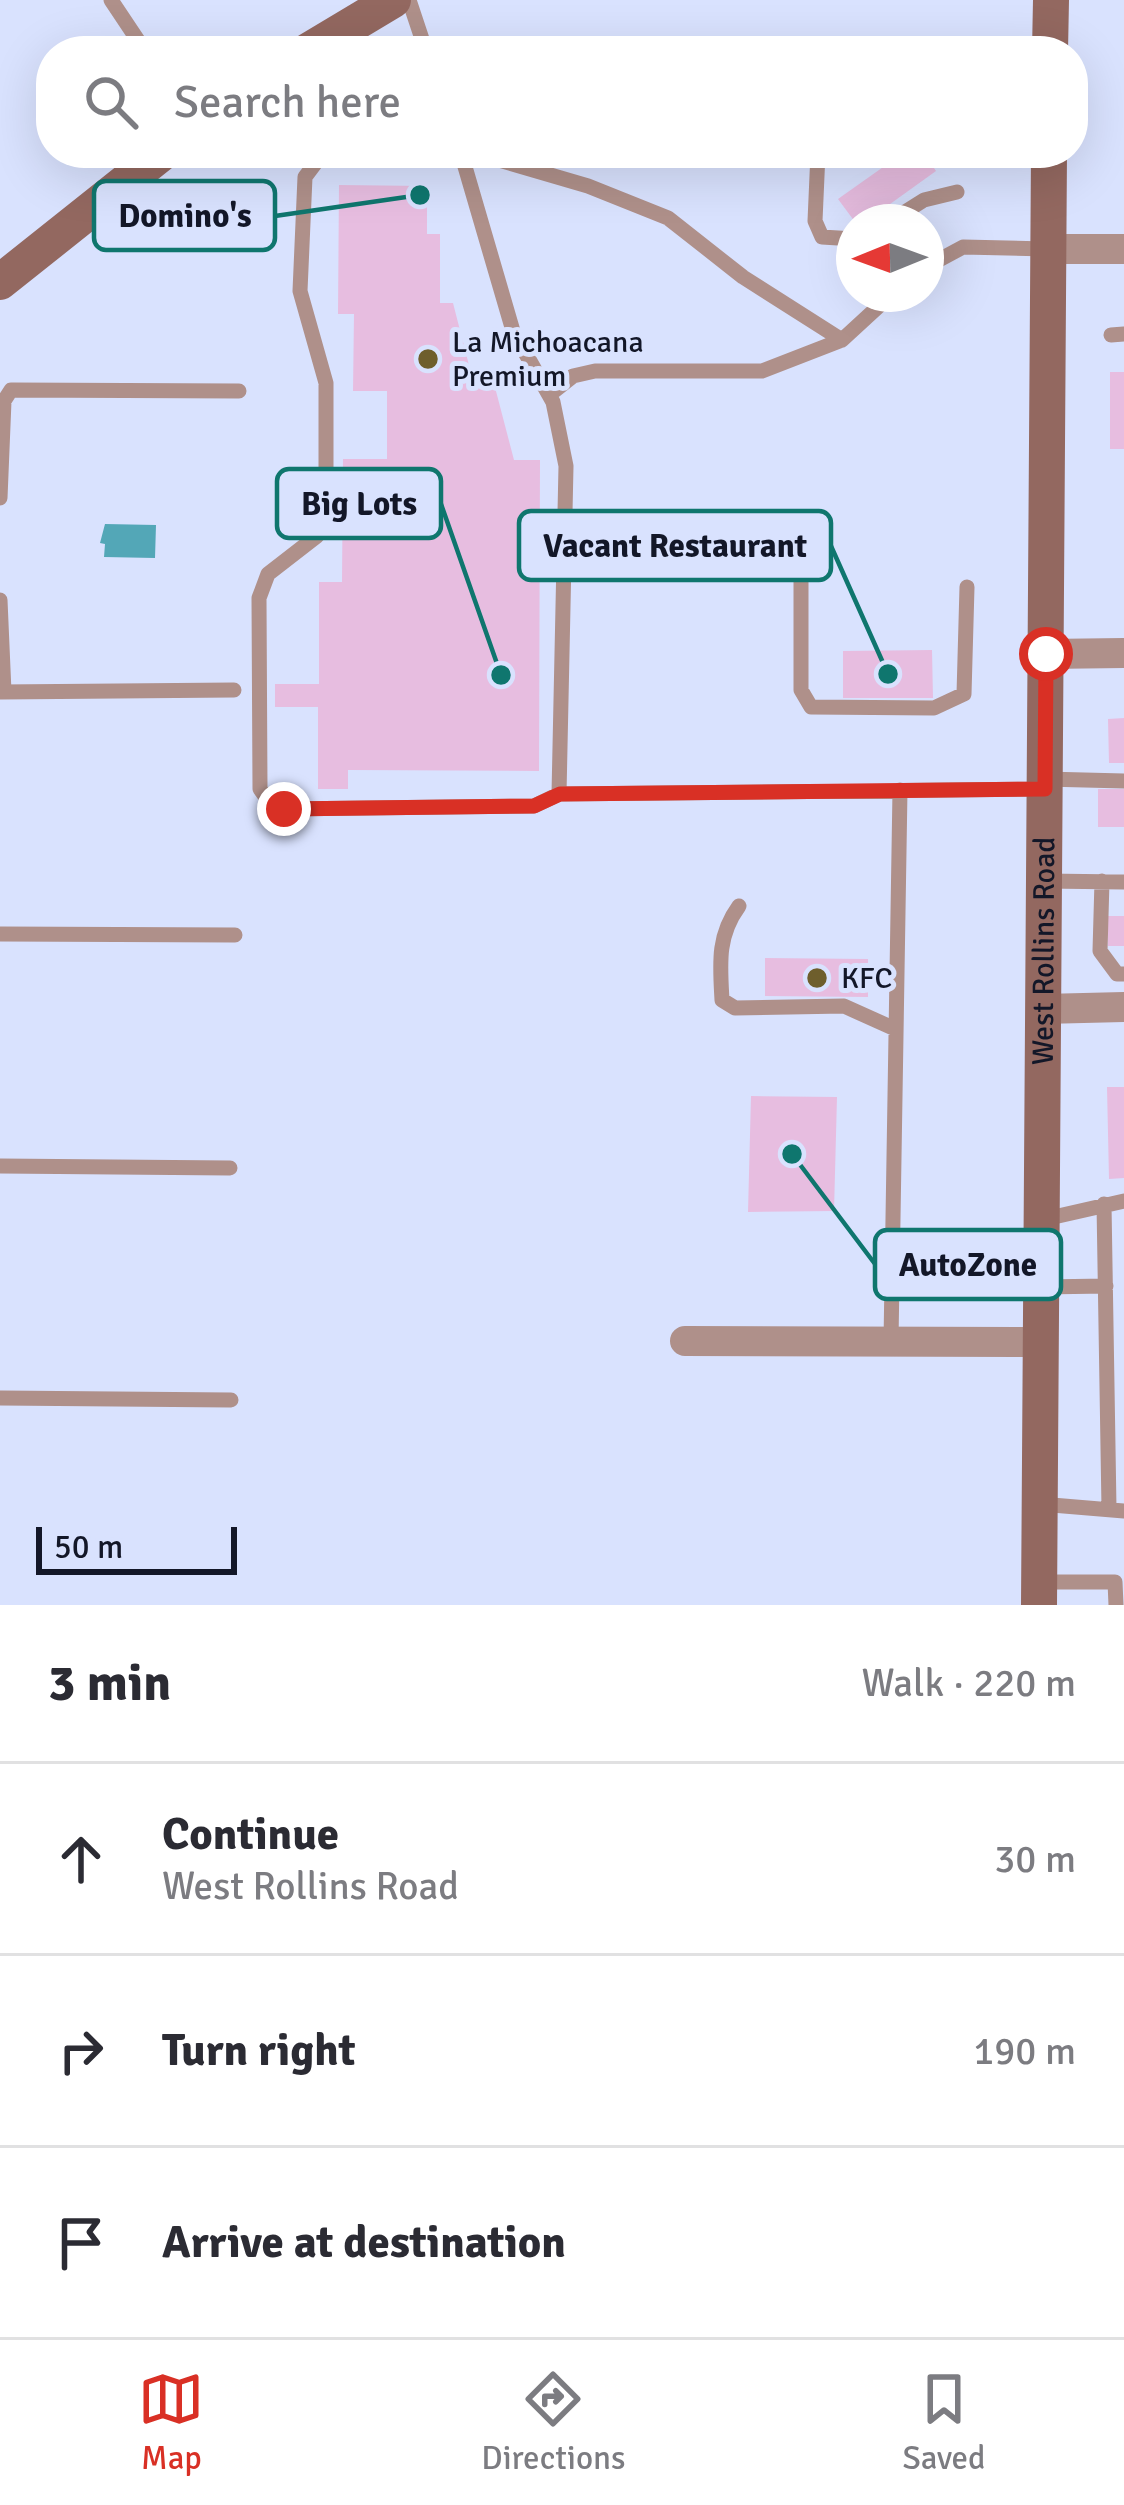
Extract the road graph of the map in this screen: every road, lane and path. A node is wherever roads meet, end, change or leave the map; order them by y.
1 (111, 0) edge
2 (393, 0) edge
3 (409, 0) edge
4 (1051, 0) edge
5 (135, 36) edge
6 (333, 36) edge
7 (421, 36) edge
8 (1050, 36) edge
9 (143, 168) edge
10 (312, 168) edge
11 (465, 168) edge
12 (525, 168) edge
13 (817, 168) edge
14 (1048, 168) edge
15 (957, 192) dead end
16 (917, 204) edge
17 (836, 238) edge
18 (1047, 249) junction
19 (1124, 249) edge
20 (944, 258) edge
21 (0, 282) edge
22 (872, 312) edge
23 (842, 340) junction
24 (239, 391) dead end
25 (549, 395) junction
26 (0, 498) edge
27 (801, 578) dead end
28 (967, 586) dead end
29 (0, 601) edge
30 (1124, 653) edge
31 (1046, 654) junction
32 (234, 690) dead end
33 (2, 692) edge
34 (1124, 781) edge
35 (1045, 784) junction
36 (900, 790) junction
37 (560, 794) junction
38 (1044, 881) junction
39 (1102, 881) junction
40 (1124, 881) edge
41 (739, 907) dead end
42 (0, 934) edge
43 (235, 935) dead end
44 (0, 953) edge
45 (1124, 974) edge
46 (1124, 1007) edge
47 (1043, 1009) junction
48 (896, 1029) junction
49 (0, 1166) edge
50 (230, 1168) dead end
51 (1124, 1201) edge
52 (1104, 1204) junction
53 (1042, 1220) junction
54 (1106, 1286) junction
55 (1042, 1287) junction
56 (685, 1341) dead end
57 (891, 1341) junction
58 (1041, 1342) junction
59 (0, 1398) edge
60 (230, 1400) dead end
61 (1040, 1504) junction
62 (1116, 1510) edge
63 (1040, 1593) edge
64 (1116, 1605) edge

1 - 5 lane
2 - 6 main road
3 - 7 lane
4 - 8 main road
9 - 21 main road
10 - 37 lane
11 - 25 lane
12 - 23 lane
13 - 17 lane
14 - 18 main road, West Rollins Road
15 - 16 lane
18 - 19 street
18 - 20 lane
18 - 31 main road, West Rollins Road
22 - 23 lane
23 - 25 lane
24 - 26 lane
25 - 37 lane
27 - 28 lane
29 - 33 lane
30 - 31 street
31 - 35 main road, West Rollins Road
32 - 33 lane
34 - 35 lane
35 - 36 lane
35 - 38 main road, West Rollins Road
36 - 37 lane
36 - 48 lane
38 - 39 lane
38 - 47 main road, West Rollins Road
39 - 40 lane
39 - 45 lane
41 - 48 lane
42 - 43 lane
42 - 44 lane
46 - 47 street
47 - 53 main road, West Rollins Road
48 - 57 lane
49 - 50 lane
51 - 52 lane
52 - 53 lane
52 - 54 lane
53 - 55 main road, West Rollins Road
54 - 55 lane
54 - 62 lane
55 - 58 main road, West Rollins Road
56 - 57 street
57 - 58 street
58 - 61 main road, West Rollins Road
59 - 60 lane
61 - 62 lane
61 - 63 main road, West Rollins Road
63 - 64 lane

